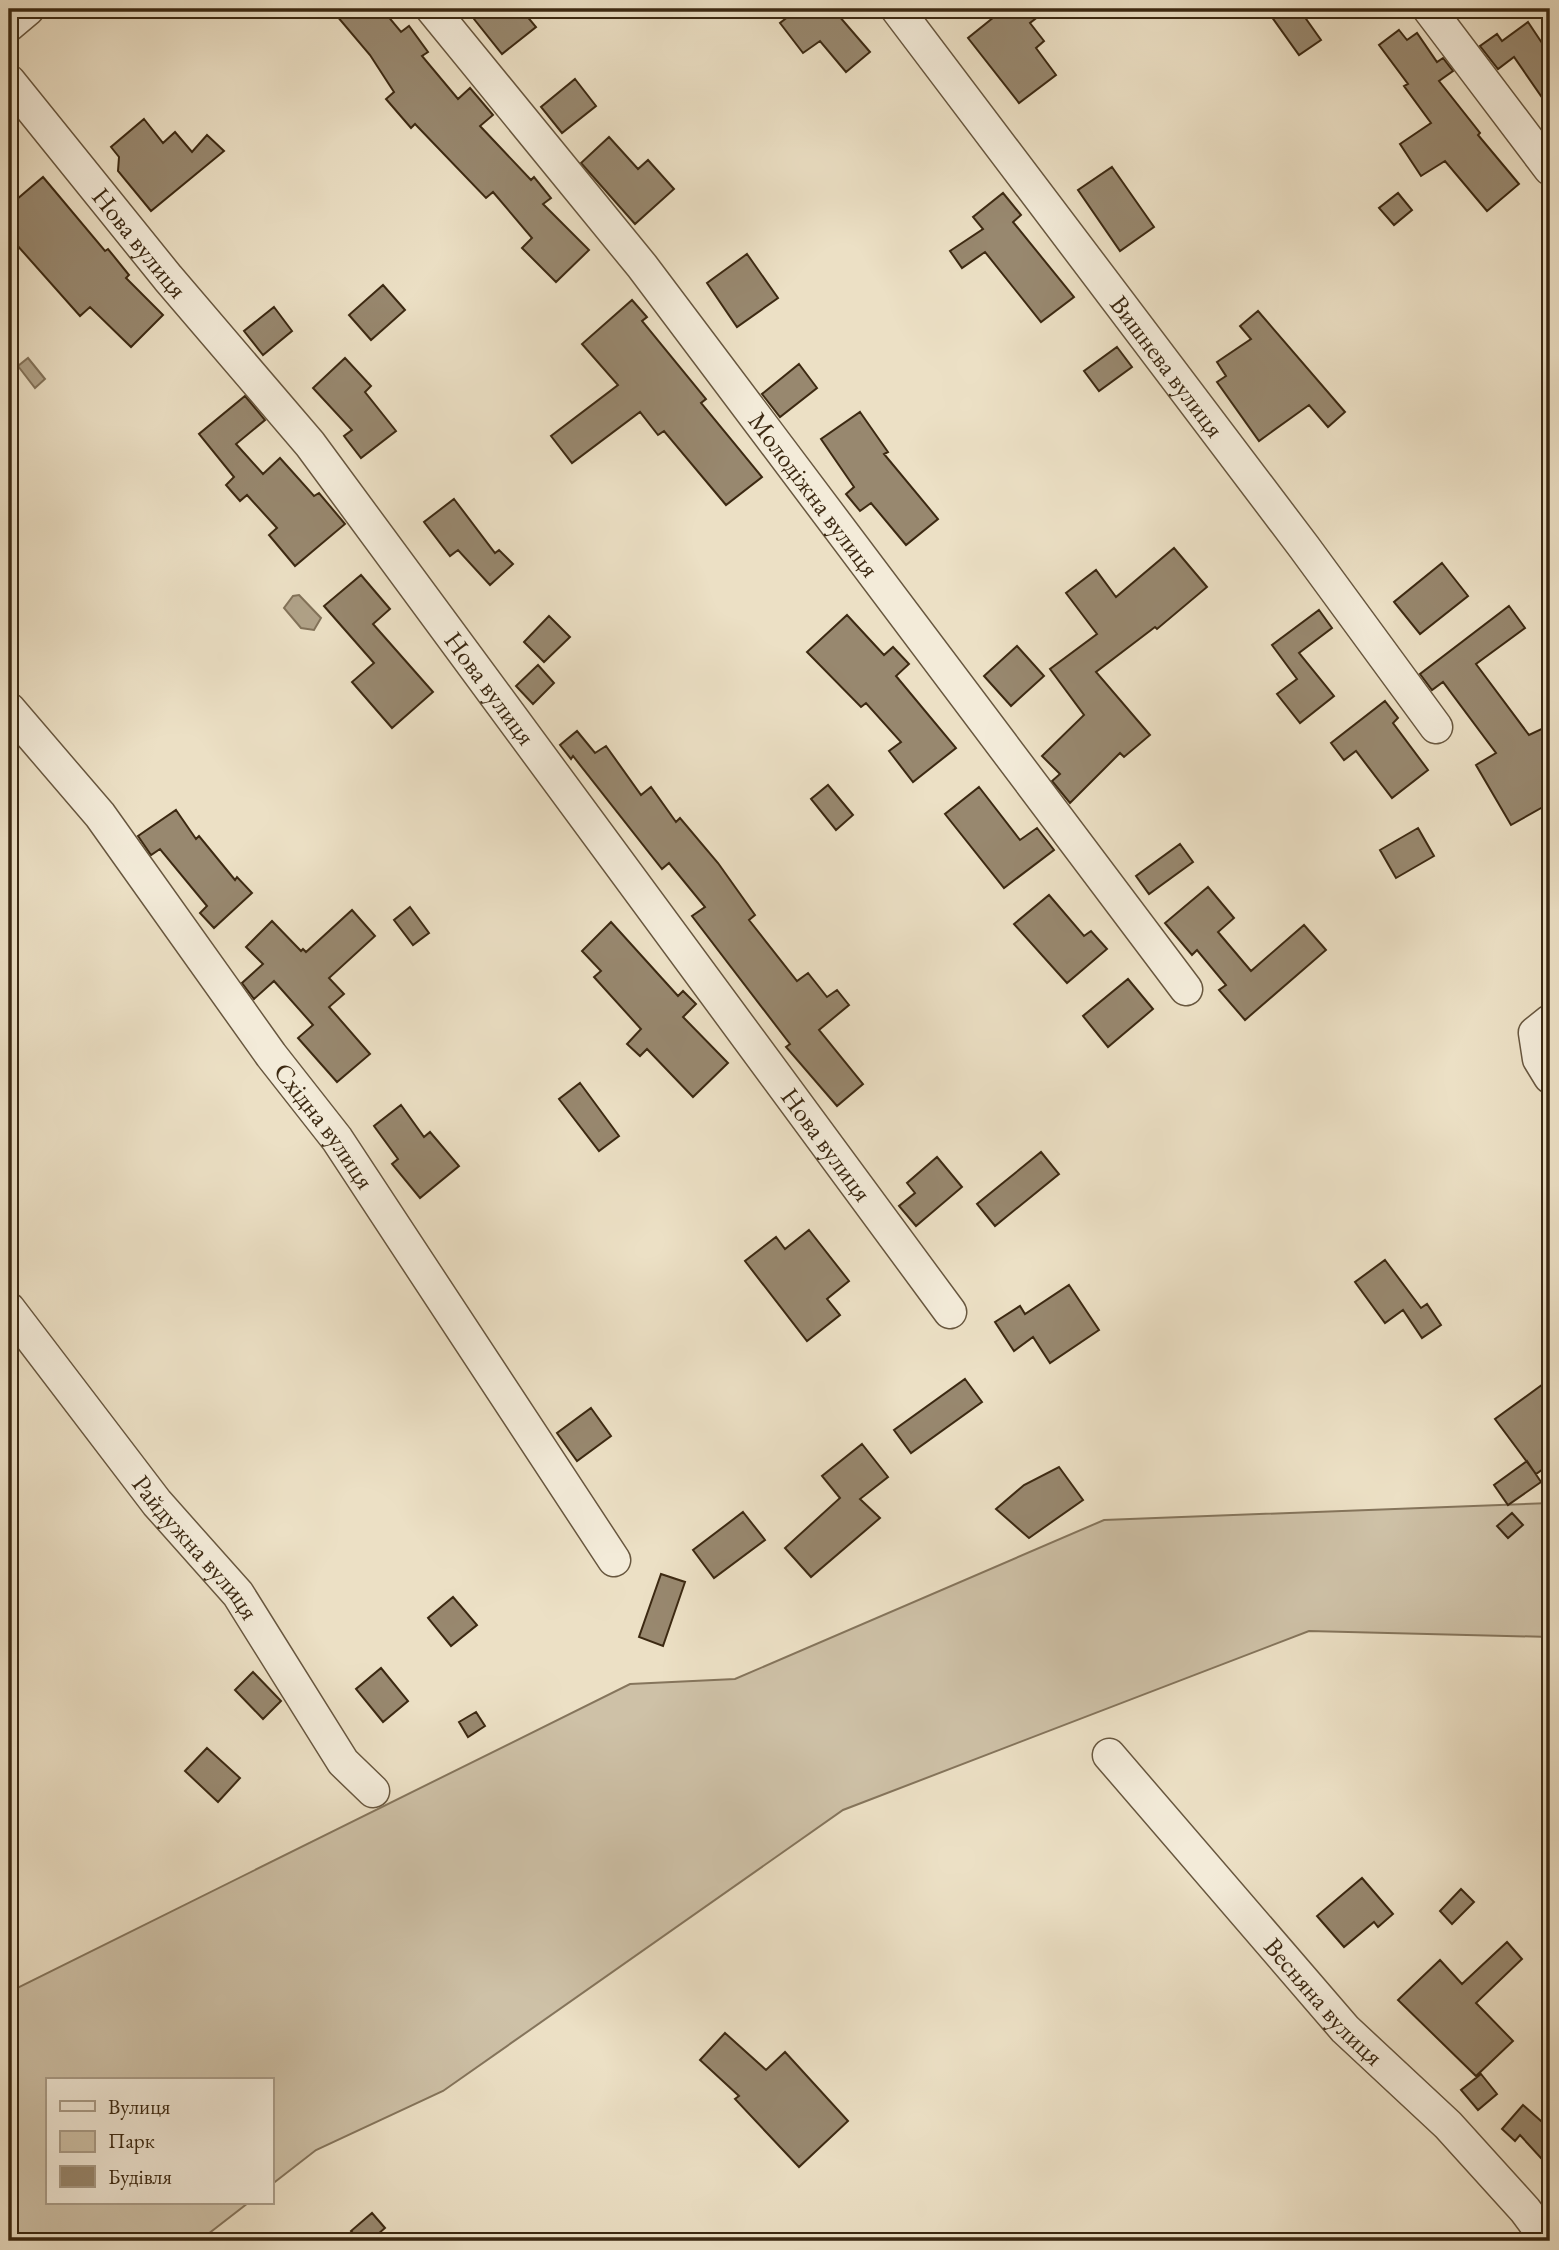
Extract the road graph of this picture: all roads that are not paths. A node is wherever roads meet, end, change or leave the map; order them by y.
1 (28, 9) edge
2 (432, 9) edge
3 (897, 9) edge
4 (1429, 9) edge
5 (9, 25) edge
6 (9, 81) edge
7 (1550, 169) edge
8 (9, 709) edge
9 (1436, 727) dead end
10 (1186, 989) dead end
11 (1550, 1021) edge
12 (1550, 1076) edge
13 (9, 1309) edge
14 (950, 1312) dead end
15 (614, 1560) dead end
16 (1109, 1755) dead end
17 (373, 1791) dead end
18 (1548, 2241) edge

1 - 5 street
2 - 10 street, Молодіжна вулиця
3 - 9 street, Вишнева вулиця
4 - 7 street
6 - 14 street, Нова вулиця
8 - 15 street, Східна вулиця
11 - 12 street
13 - 17 street, Райдужна вулиця
16 - 18 street, Весняна вулиця

